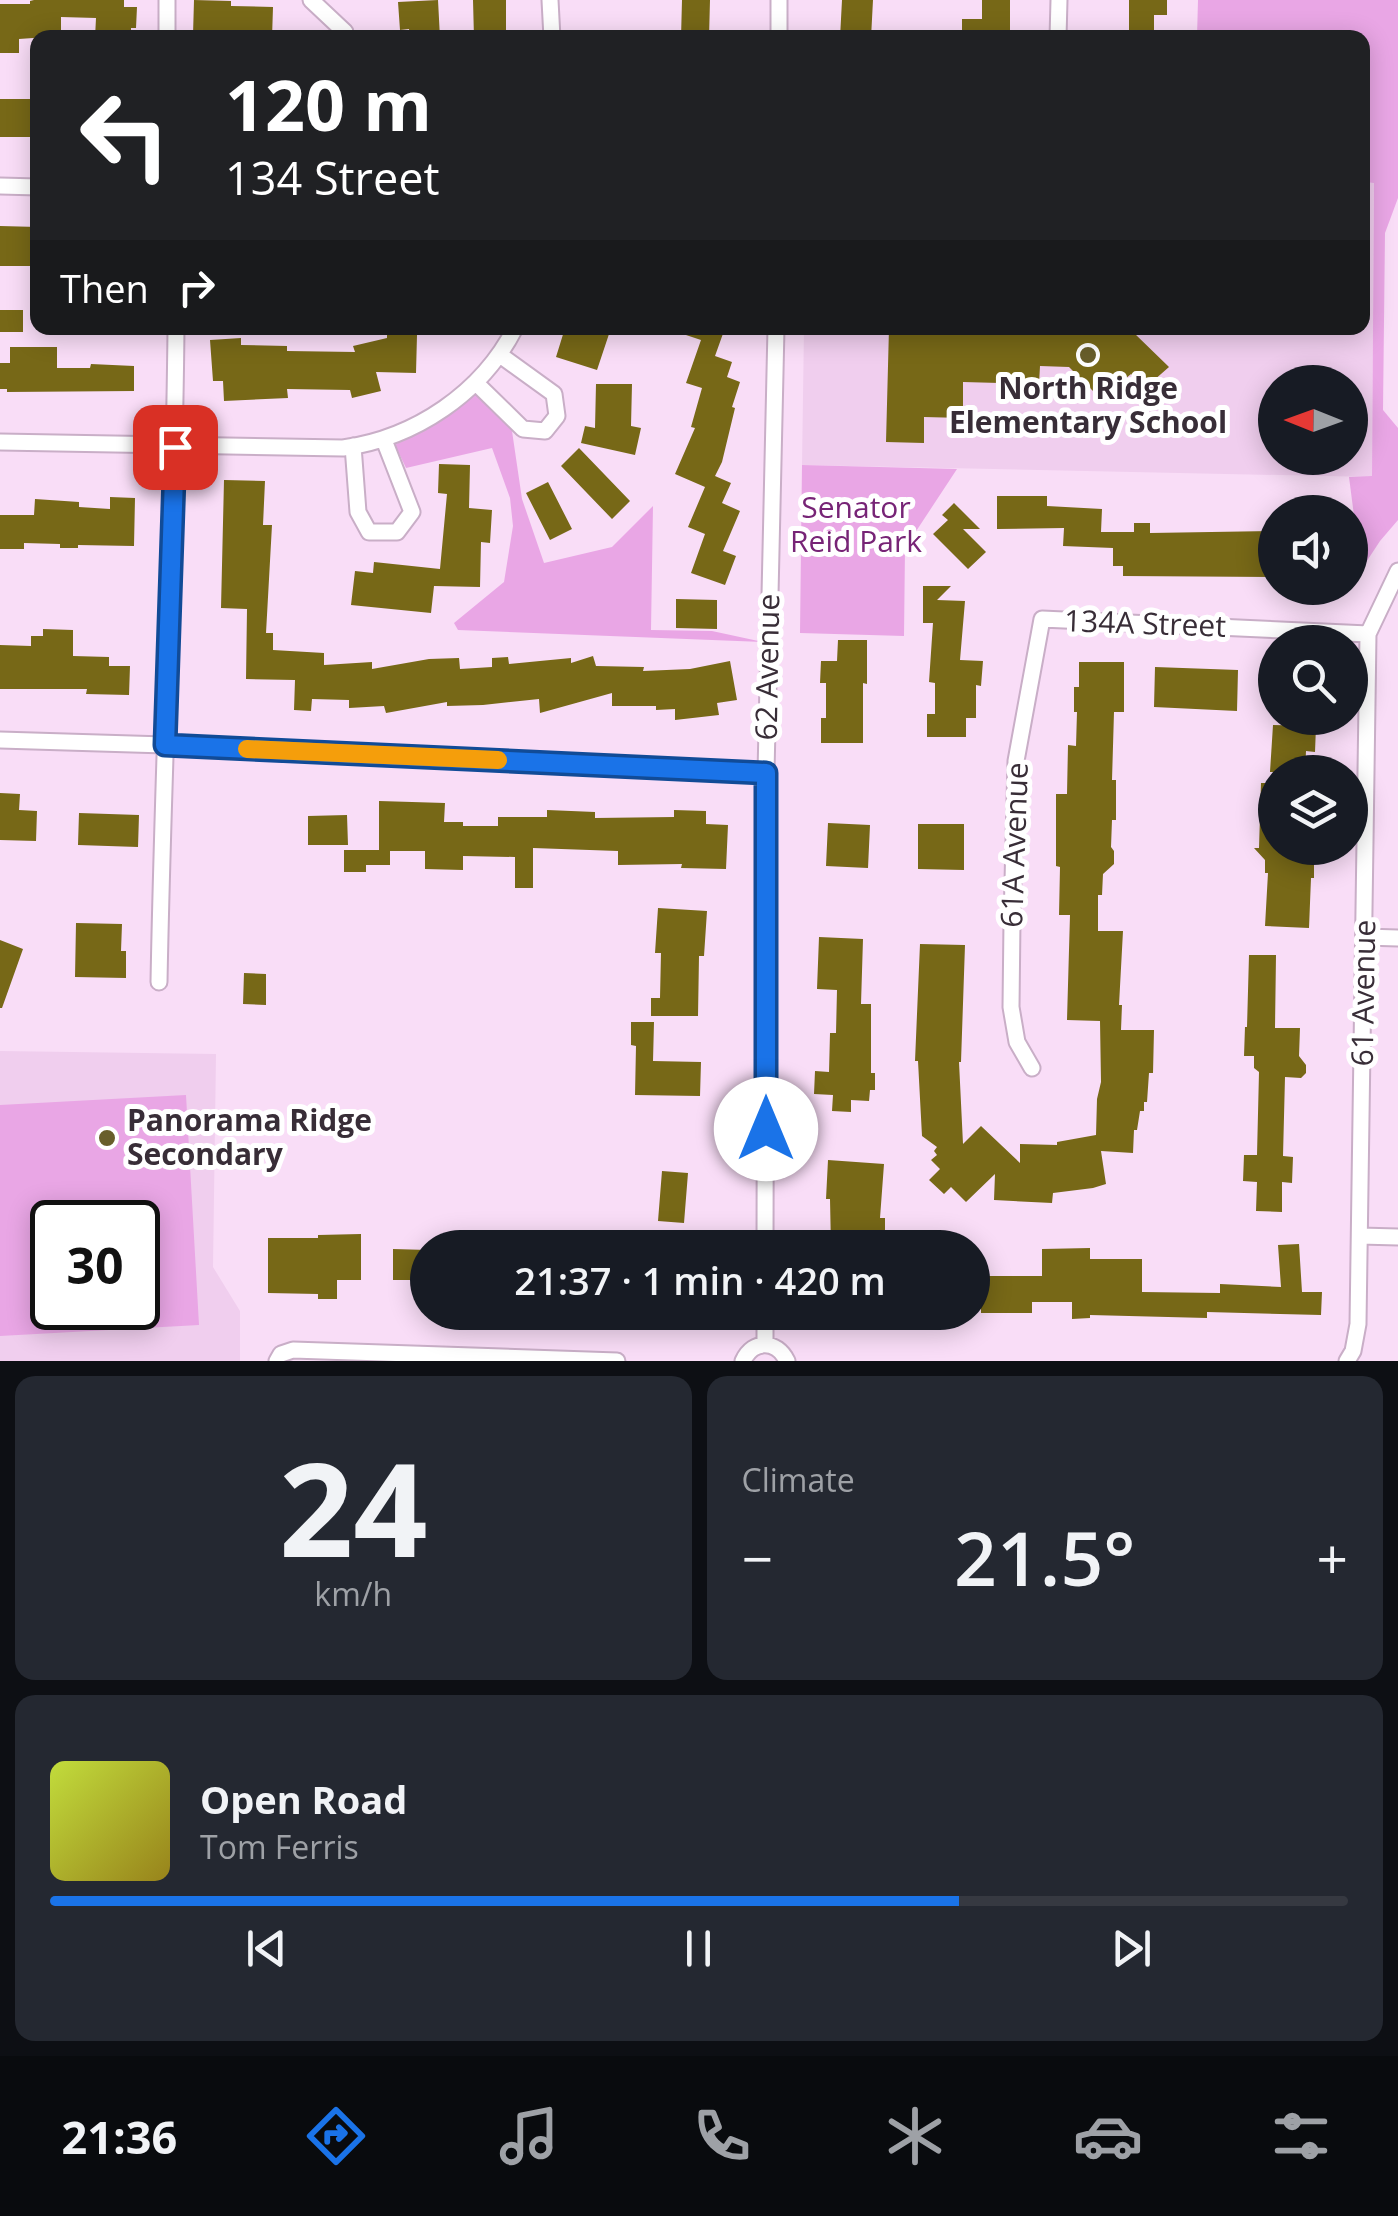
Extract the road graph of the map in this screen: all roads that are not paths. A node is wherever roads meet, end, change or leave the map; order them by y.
1 (167, 0) edge
2 (311, 0) edge
3 (550, 0) edge
4 (779, 0) edge
5 (1059, 0) edge
6 (167, 30) edge
7 (343, 30) edge
8 (552, 30) edge
9 (779, 30) edge
10 (1058, 30) edge
11 (0, 186) edge
12 (30, 187) edge
13 (176, 335) edge
14 (511, 335) edge
15 (776, 335) edge
16 (500, 354) junction
17 (476, 383) junction
18 (384, 440) junction
19 (0, 442) edge
20 (353, 446) junction
21 (175, 447) junction
22 (1398, 571) edge
23 (1042, 619) joint
24 (1258, 629) edge
25 (1368, 634) edge
26 (1367, 735) edge
27 (0, 740) edge
28 (165, 745) junction
29 (766, 773) junction
30 (1365, 937) junction
31 (1398, 938) edge
32 (159, 982) dead end
33 (1032, 1068) dead end
34 (765, 1230) edge
35 (1360, 1236) junction
36 (1398, 1237) edge
37 (765, 1330) edge
38 (765, 1344) junction
39 (1350, 1356) edge
40 (279, 1357) edge
41 (556, 1360) edge
42 (617, 1361) edge
43 (743, 1361) edge
44 (787, 1361) edge

1 - 6 street
2 - 7 street
3 - 8 street
4 - 9 street
5 - 10 street
11 - 12 street
13 - 21 street
14 - 16 street
15 - 29 street, 62 Avenue
16 - 17 street
16 - 17 street
17 - 18 street
18 - 20 street
18 - 20 street
19 - 21 street
20 - 21 street
21 - 28 street
22 - 25 street
23 - 24 street, 134A Street
23 - 33 street, 61A Avenue
26 - 30 street, 61 Avenue
27 - 28 street
28 - 29 street
28 - 32 street
29 - 34 street, 62 Avenue
30 - 31 street
30 - 35 street, 61 Avenue
35 - 36 street
35 - 39 street, 61 Avenue
37 - 38 street
38 - 43 street
38 - 44 street
40 - 41 street
41 - 42 street

